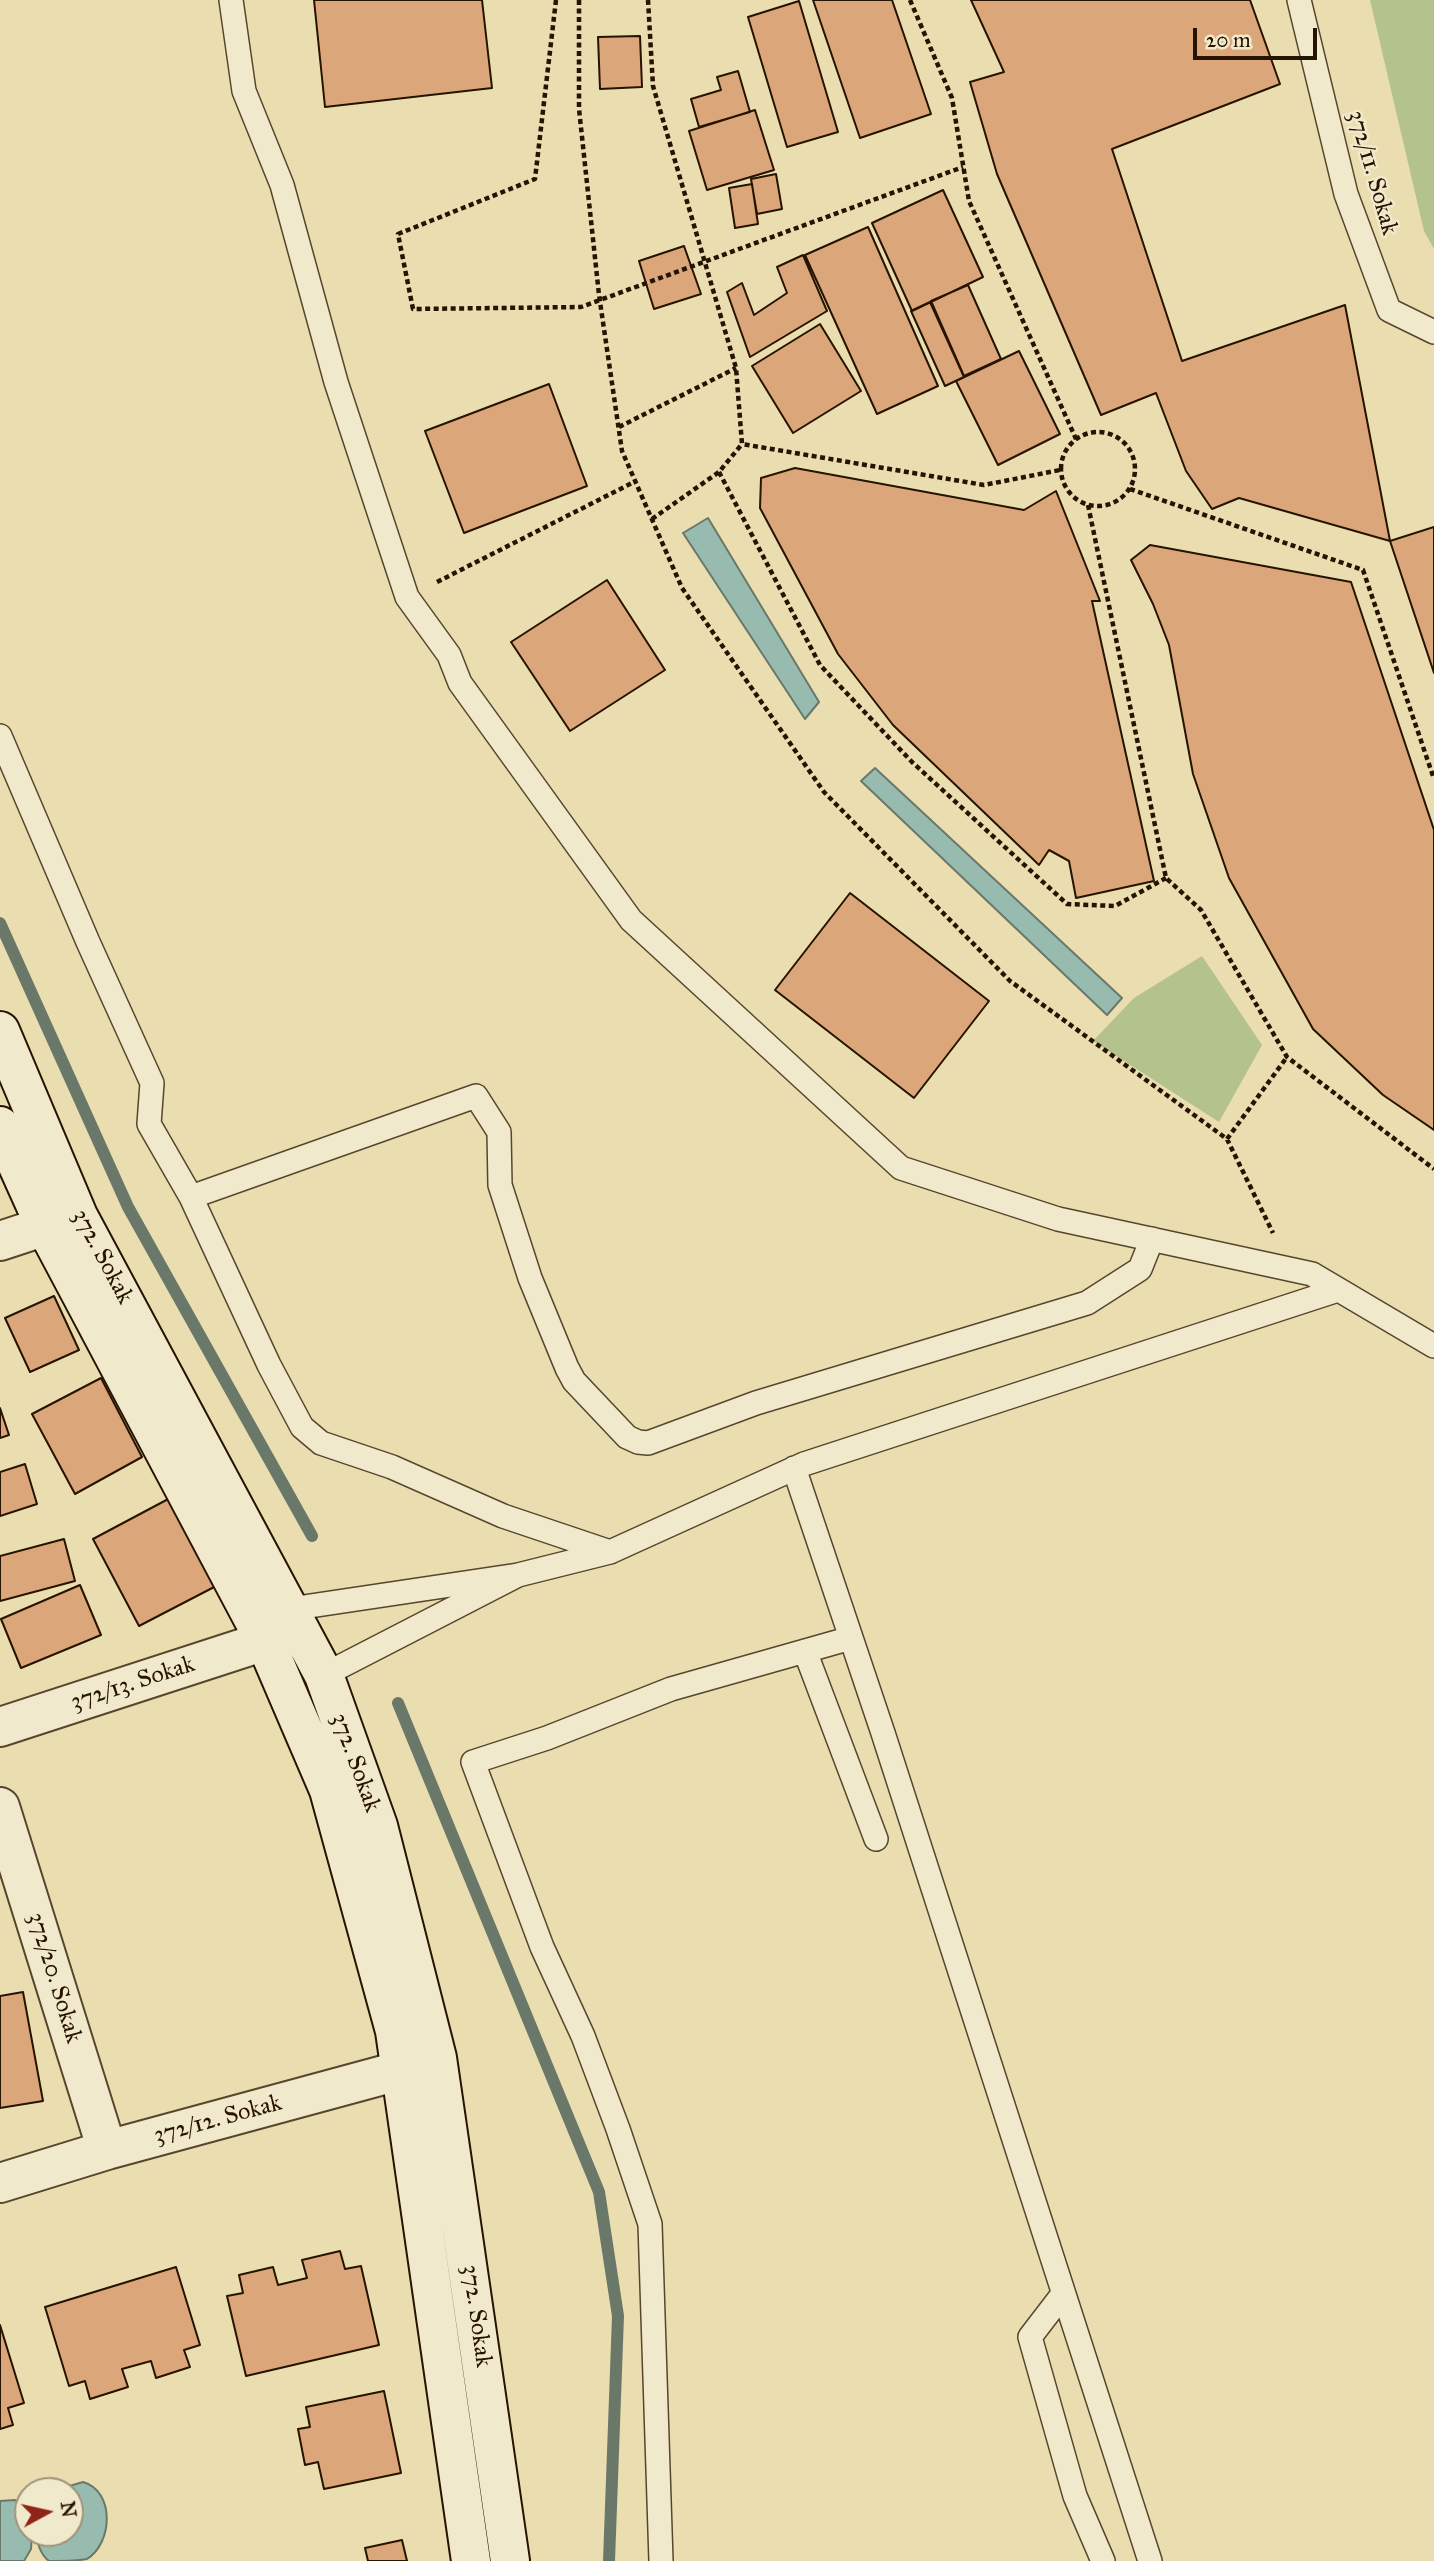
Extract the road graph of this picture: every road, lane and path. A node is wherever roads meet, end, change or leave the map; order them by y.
1 (231, 0) edge
2 (556, 0) edge
3 (579, 0) edge
4 (648, 0) edge
5 (910, 0) edge
6 (1299, 0) edge
7 (963, 167) junction
8 (1434, 331) edge
9 (736, 368) junction
10 (619, 427) junction
11 (1076, 439) junction
12 (742, 444) junction
13 (1060, 470) junction
14 (719, 472) junction
15 (636, 481) junction
16 (1130, 489) junction
17 (1088, 505) junction
18 (652, 519) junction
19 (407, 597) junction
20 (0, 736) edge
21 (1434, 779) edge
22 (1166, 878) junction
23 (0, 1031) edge
24 (1287, 1057) junction
25 (0, 1126) edge
26 (1227, 1139) junction
27 (1434, 1169) edge
28 (191, 1197) junction
29 (62, 1221) junction
30 (1152, 1239) junction
31 (0, 1241) edge
32 (1291, 1270) junction
33 (1338, 1290) junction
34 (1434, 1346) edge
35 (794, 1468) junction
36 (610, 1552) junction
37 (518, 1575) junction
38 (290, 1609) junction
39 (851, 1638) junction
40 (265, 1641) junction
41 (805, 1651) junction
42 (324, 1675) junction
43 (0, 1727) edge
44 (0, 1807) edge
45 (876, 1839) dead end
46 (437, 2058) junction
47 (402, 2070) junction
48 (107, 2150) junction
49 (0, 2183) edge
50 (1063, 2294) junction
51 (471, 2561) edge
52 (510, 2561) edge
53 (661, 2561) edge
54 (1102, 2561) edge
55 (1150, 2561) edge

1 - 19 lane
2 - 7 path
3 - 10 path
4 - 9 path
5 - 7 path
6 - 8 lane, 372/11. Sokak
7 - 11 path
9 - 10 path
9 - 12 path
10 - 15 path
11 - 13 path
11 - 16 path
12 - 13 path
12 - 14 path
13 - 17 path
14 - 18 path
14 - 22 path
15 - 18 path
15 - 19 path
16 - 17 path
16 - 21 path
17 - 22 path
18 - 26 path
19 - 30 lane
20 - 28 lane
22 - 24 path
23 - 29 main road, 372. Sokak
24 - 26 path
24 - 27 path
25 - 29 main road, 372. Sokak
26 - 32 path
28 - 30 lane
28 - 36 lane
29 - 31 main road
29 - 38 main road, 372. Sokak
29 - 40 main road, 372. Sokak
30 - 32 lane
32 - 33 lane
33 - 34 lane
33 - 35 lane
35 - 36 lane
35 - 39 lane
36 - 37 lane
37 - 38 lane
37 - 42 lane
38 - 40 lane
38 - 42 main road, 372. Sokak
39 - 41 lane
39 - 50 lane
40 - 42 lane
40 - 43 main road, 372/13. Sokak
40 - 47 main road, 372. Sokak
41 - 45 lane
41 - 53 lane
42 - 46 main road, 372. Sokak
44 - 48 main road, 372/20. Sokak
46 - 47 main road, 372/12. Sokak
46 - 52 main road, 372. Sokak
47 - 48 main road, 372/12. Sokak
47 - 51 main road, 372. Sokak
48 - 49 main road, 372/12. Sokak
50 - 54 lane
50 - 55 lane

